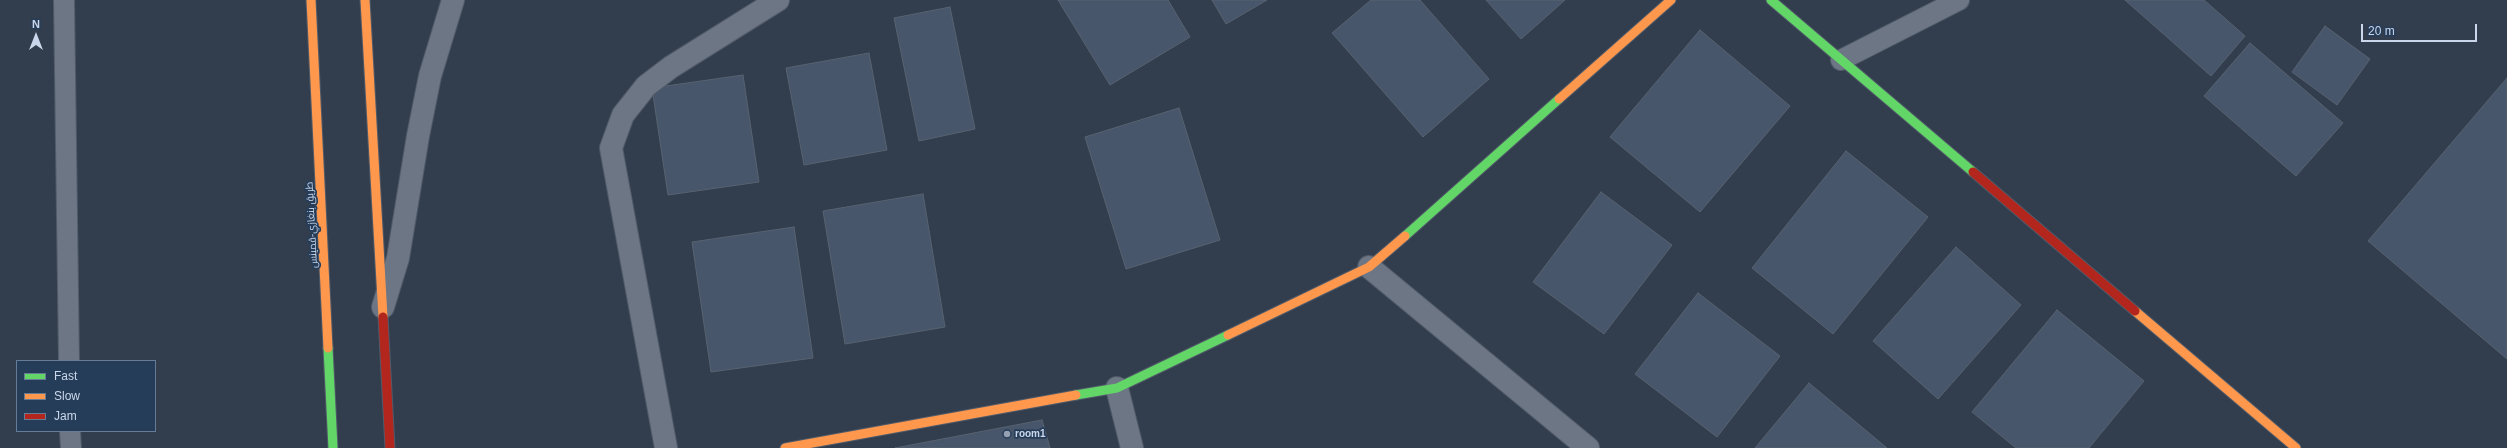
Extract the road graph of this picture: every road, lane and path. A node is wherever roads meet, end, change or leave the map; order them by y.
1 (64, 0) edge
2 (311, 0) edge
3 (365, 0) edge
4 (453, 0) edge
5 (778, 0) edge
6 (1671, 0) edge
7 (1771, 0) edge
8 (1959, 0) edge
9 (1841, 60) junction
10 (1370, 267) junction
11 (381, 314) junction
12 (69, 360) edge
13 (1117, 388) junction
14 (70, 432) edge
15 (71, 448) edge
16 (334, 448) edge
17 (390, 448) edge
18 (666, 448) edge
19 (785, 448) edge
20 (1132, 448) edge
21 (1588, 448) edge
22 (2296, 448) edge

1 - 12 lane
2 - 16 street, طريق بنغازي-قمينس
3 - 11 street
4 - 11 street
5 - 18 street
6 - 10 street
7 - 9 street
8 - 9 lane
9 - 22 street
10 - 13 street
10 - 21 street
11 - 17 street
13 - 19 street
13 - 20 street
14 - 15 lane

